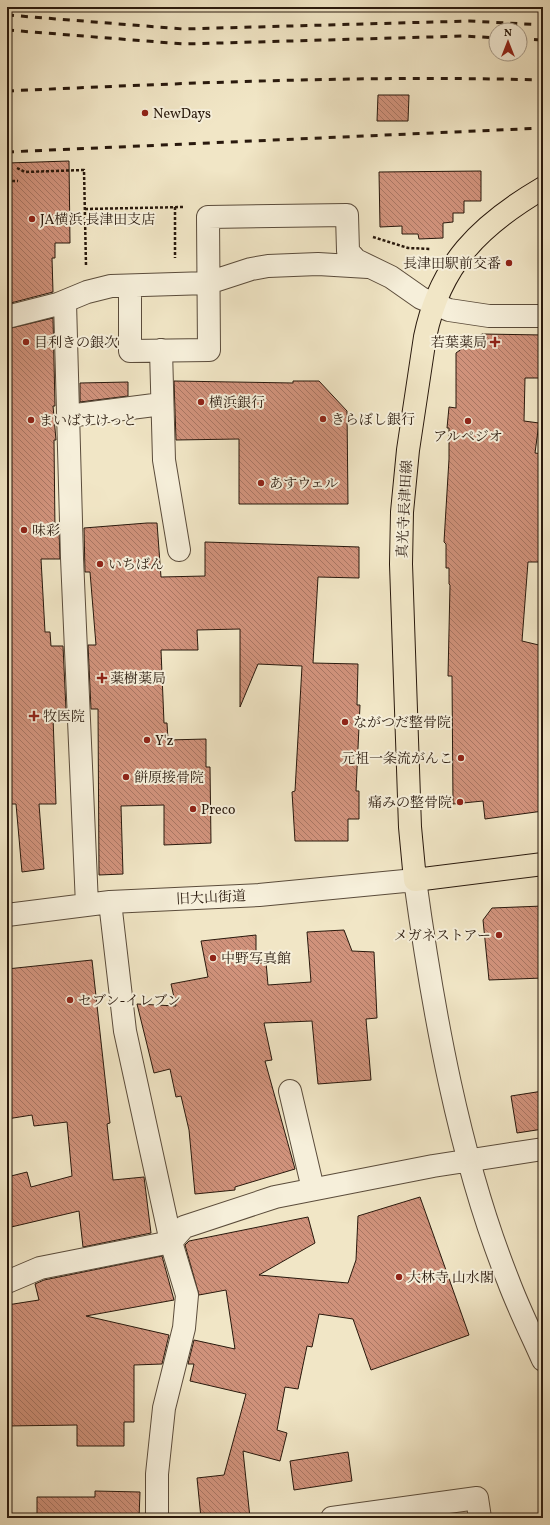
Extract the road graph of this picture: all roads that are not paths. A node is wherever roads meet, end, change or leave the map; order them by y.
1 (543, 188) edge
2 (368, 267) junction
3 (208, 283) junction
4 (130, 286) junction
5 (65, 302) junction
6 (433, 304) junction
7 (543, 316) edge
8 (7, 317) edge
9 (161, 350) junction
10 (162, 404) junction
11 (68, 416) junction
12 (179, 550) dead end
13 (543, 864) edge
14 (415, 880) junction
15 (110, 902) junction
16 (87, 905) junction
17 (7, 915) edge
18 (290, 1091) dead end
19 (543, 1149) edge
20 (470, 1160) junction
21 (313, 1189) junction
22 (172, 1242) junction
23 (7, 1282) edge
24 (543, 1360) edge
25 (158, 1518) edge
26 (332, 1518) edge
27 (480, 1518) edge

1 - 6 main road, 真光寺長津田線
2 - 3 street
2 - 3 street
2 - 6 street
3 - 4 street
3 - 9 street
4 - 5 street
4 - 9 street
5 - 8 street
5 - 11 street
6 - 7 street
6 - 14 main road, 真光寺長津田線
9 - 10 street
10 - 11 street
10 - 12 street
11 - 16 street
13 - 14 main road
14 - 15 street, 旧大山街道
14 - 20 street
15 - 16 street, 旧大山街道
15 - 22 street
16 - 17 street, 旧大山街道
18 - 21 street
19 - 20 street
20 - 21 street
20 - 24 street
21 - 22 street
22 - 23 street
22 - 25 street
26 - 27 street

